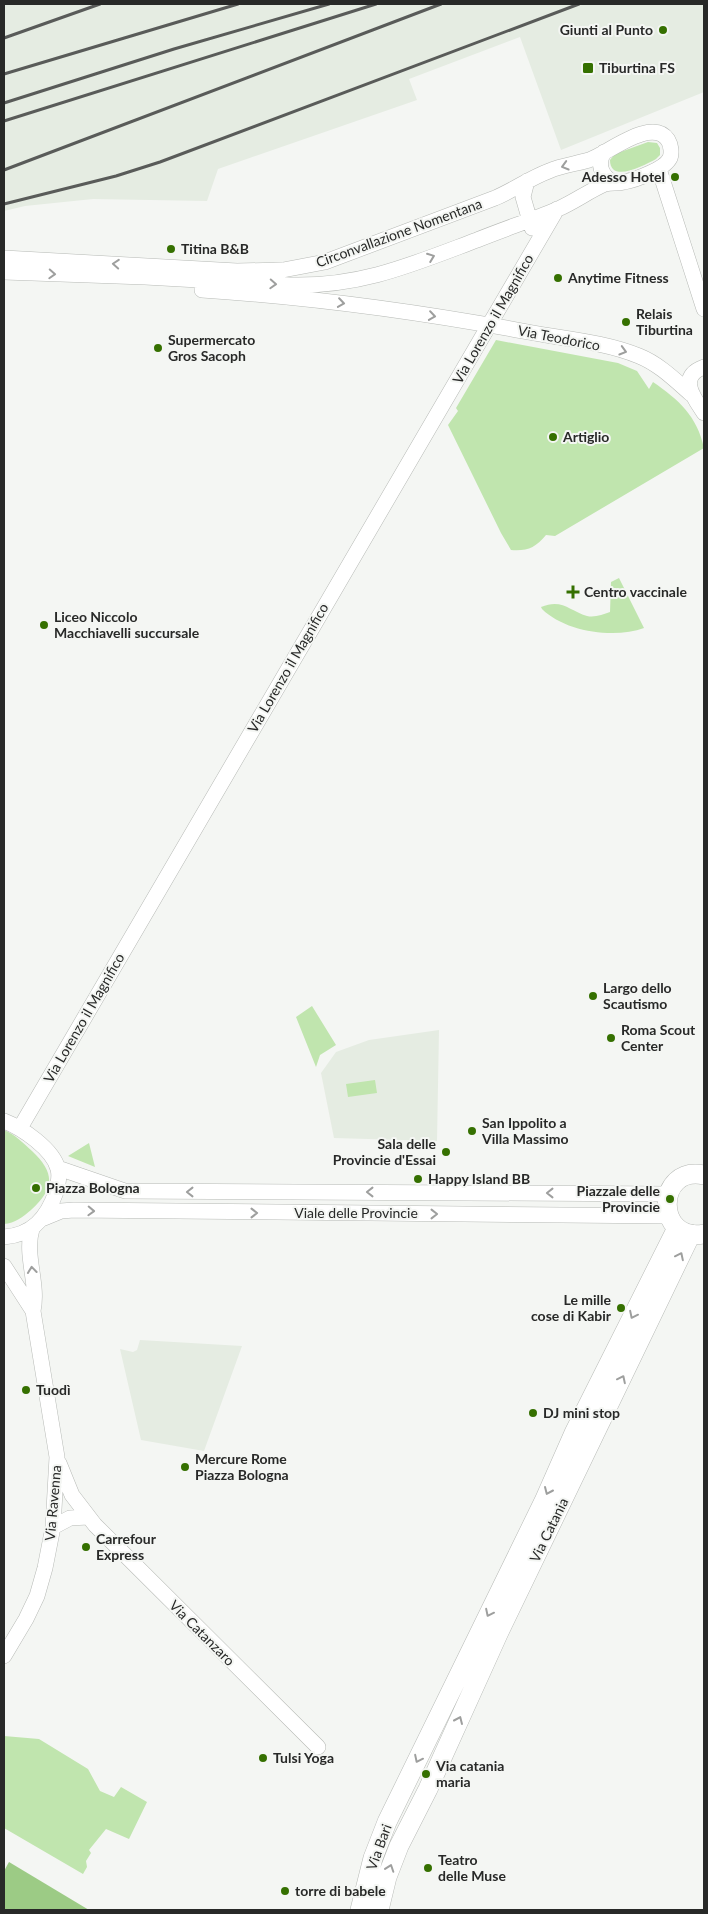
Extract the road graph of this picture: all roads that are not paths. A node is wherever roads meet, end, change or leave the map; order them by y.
1 (604, 152) junction
2 (659, 169) junction
3 (527, 181) junction
4 (613, 182) junction
5 (557, 209) junction
6 (530, 219) junction
7 (532, 252) junction
8 (4, 258) edge
9 (4, 272) edge
10 (119, 277) junction
11 (384, 309) joint
12 (704, 309) edge
13 (490, 324) junction
14 (703, 366) edge
15 (691, 394) junction
16 (704, 413) edge
17 (4, 1121) edge
18 (20, 1128) junction
19 (58, 1168) junction
20 (703, 1171) edge
21 (668, 1194) junction
22 (44, 1218) junction
23 (32, 1229) junction
24 (691, 1231) edge
25 (4, 1237) edge
26 (4, 1266) edge
27 (33, 1311) junction
28 (57, 1457) junction
29 (72, 1495) junction
30 (88, 1517) junction
31 (53, 1527) junction
32 (4, 1656) edge
33 (318, 1747) dead end
34 (404, 1786) joint
35 (409, 1828) joint
36 (360, 1910) edge
37 (379, 1910) edge

1 - 2 street, Circonvallazione Nomentana
1 -> 3 street, Circonvallazione Nomentana
1 - 4 street
2 - 4 street, Circonvallazione Nomentana
2 - 12 street
3 - 6 street
3 -> 8 street, Circonvallazione Nomentana
4 - 5 street, Circonvallazione Nomentana
5 - 6 street, Circonvallazione Nomentana
5 - 7 street, Via Lorenzo il Magnifico
6 - 7 street
10 -> 6 street, Circonvallazione Nomentana
7 - 13 street, Via Lorenzo il Magnifico
9 -> 10 street, Circonvallazione Nomentana
10 -> 11 street, Circonvallazione Nomentana
11 -> 13 street, Via Teodorico
13 -> 15 street, Via Teodorico
13 - 18 street, Via Lorenzo il Magnifico
14 - 15 street
15 - 16 street, Via Teodorico
17 - 18 street
18 - 19 street
21 -> 19 street, Viale delle Provincie
19 - 22 street
20 - 21 main road
21 - 24 main road
22 - 23 street
22 -> 24 street, Viale delle Provincie
23 - 25 street
27 -> 23 street
24 -> 34 main road, Via Catania
35 -> 24 main road, Via Catania
26 - 27 street
27 - 28 street, Via Ravenna
28 - 29 street, Via Catanzaro
28 - 31 street, Via Ravenna
29 - 30 street, Via Catanzaro
29 - 31 street
30 - 31 street
30 - 33 street, Via Catanzaro
31 - 32 street, Via Ravenna
34 - 36 main road, Via Bari
37 -> 35 main road, Via Bari

